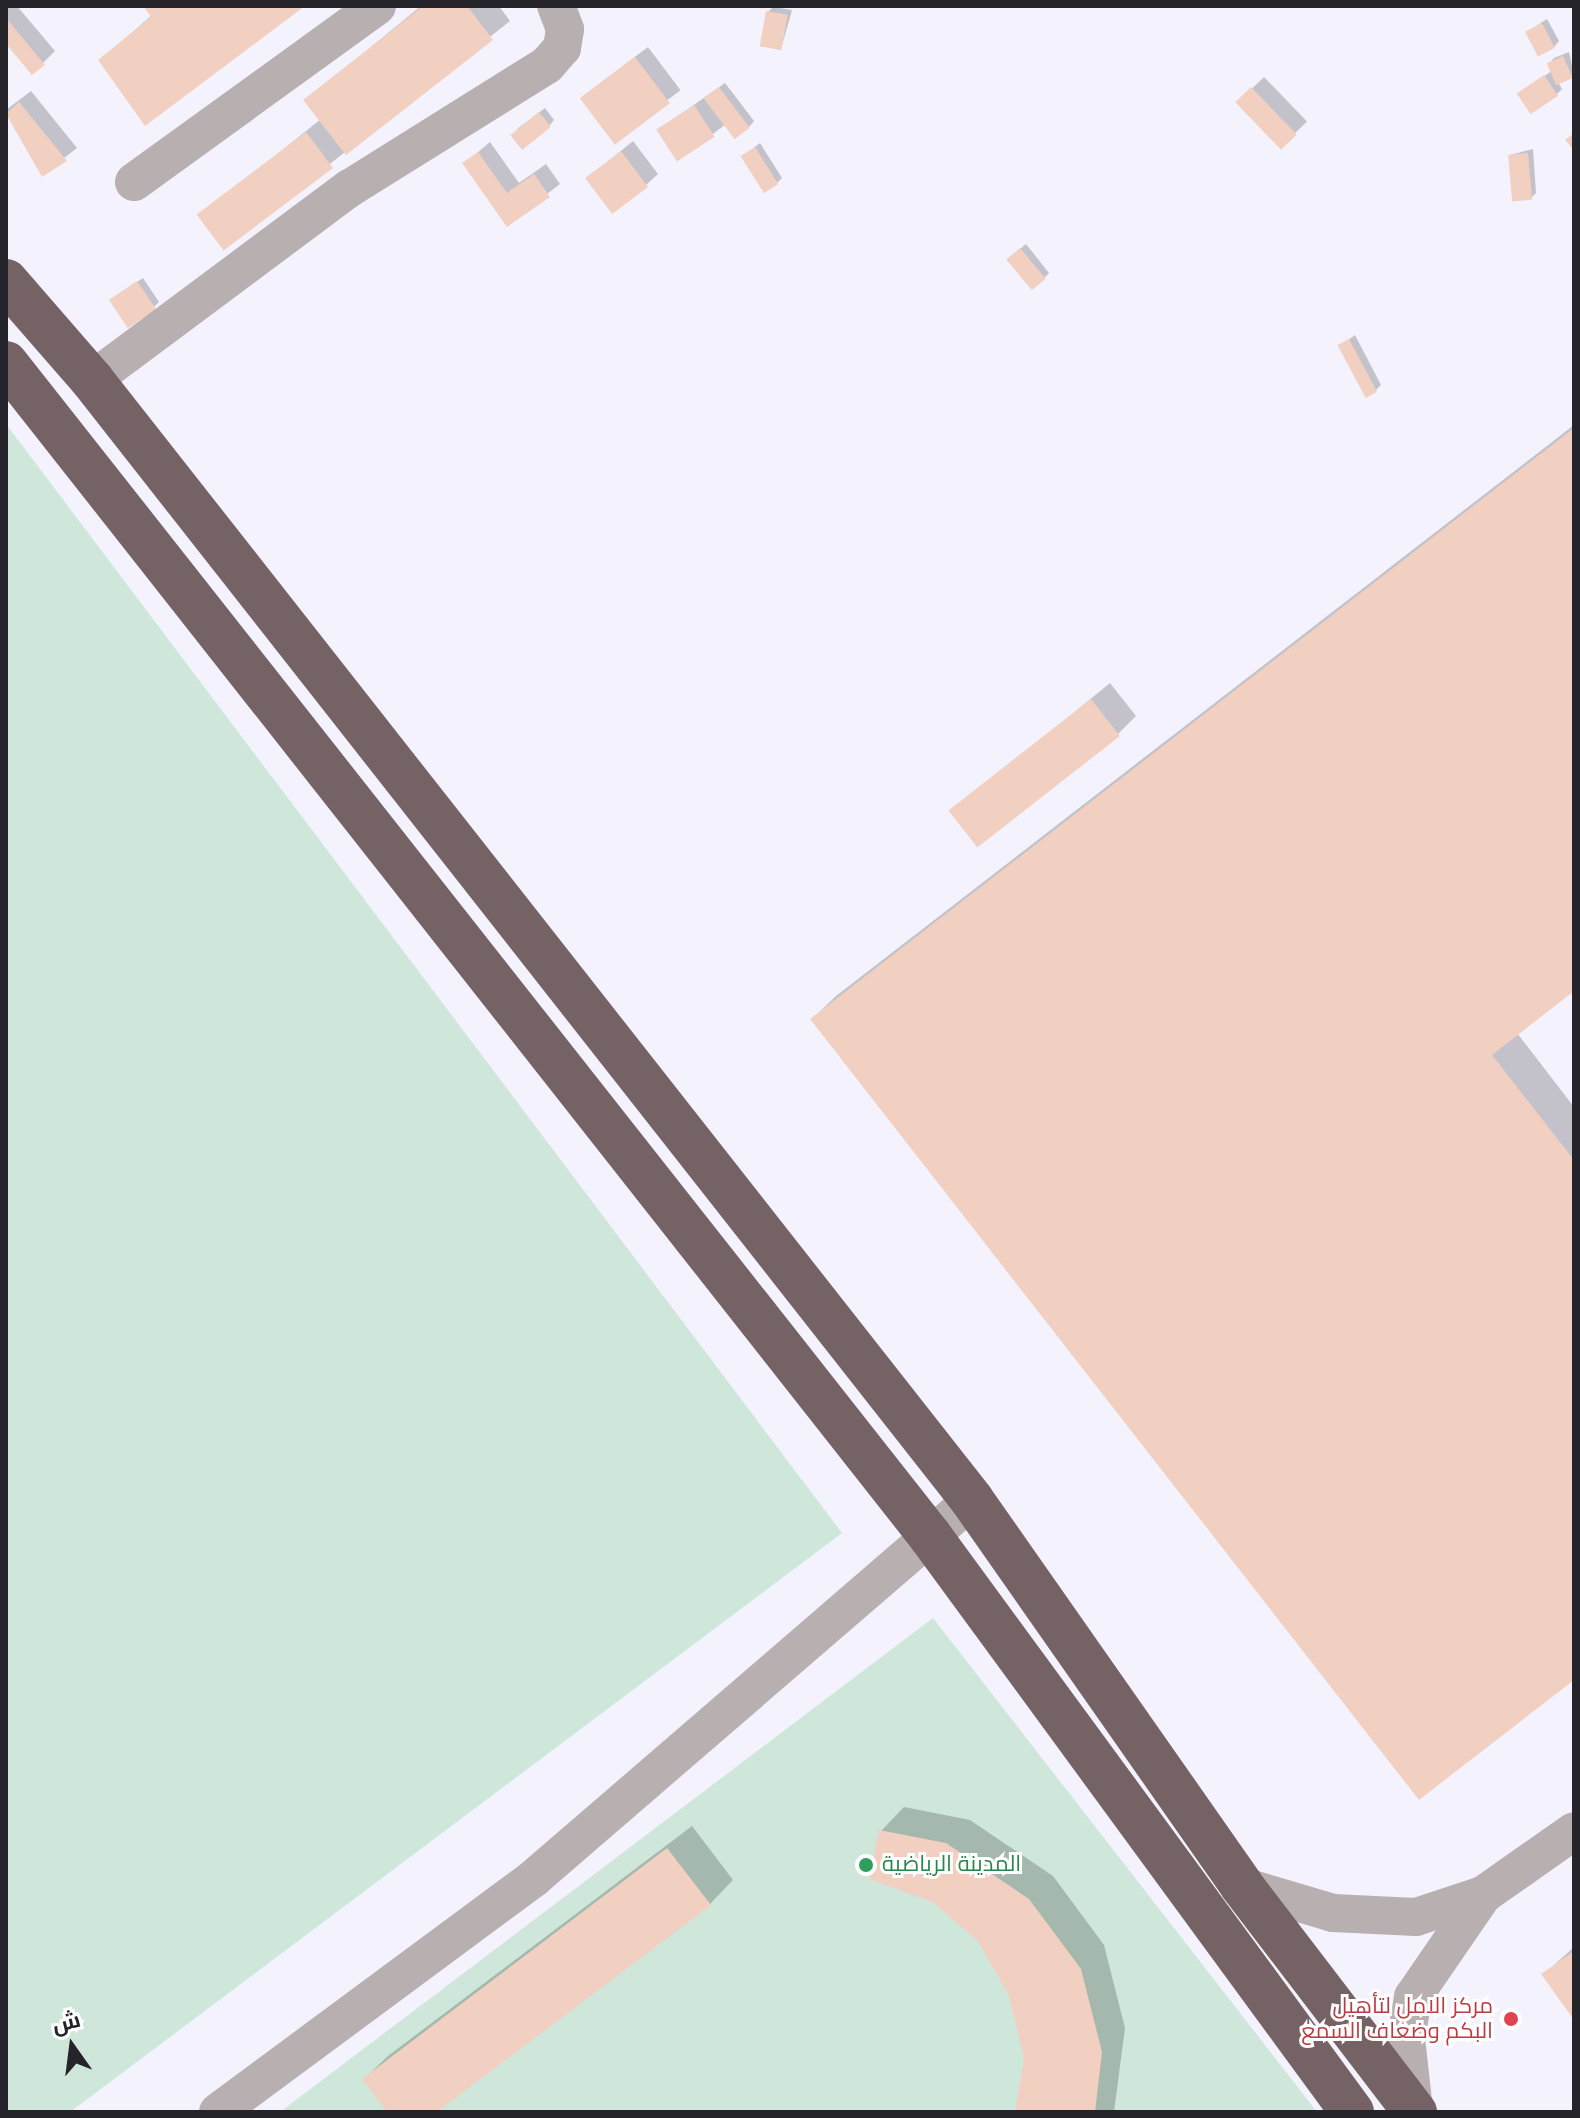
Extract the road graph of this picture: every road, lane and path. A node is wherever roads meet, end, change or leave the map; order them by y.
1 (377, 6) edge
2 (556, 6) edge
3 (134, 182) dead end
4 (6, 281) edge
5 (6, 363) edge
6 (92, 380) junction
7 (972, 1500) junction
8 (930, 1536) junction
9 (1574, 1831) edge
10 (1242, 1886) junction
11 (1483, 1895) junction
12 (1414, 2111) edge
13 (218, 2112) edge
14 (1352, 2112) edge

1 - 3 street
2 - 6 street
4 - 6 highway
5 - 8 highway
6 - 7 highway
7 - 8 street
7 - 10 highway
8 - 13 street
8 - 14 highway
9 - 11 street
10 - 11 street
10 - 12 highway
11 - 12 street

